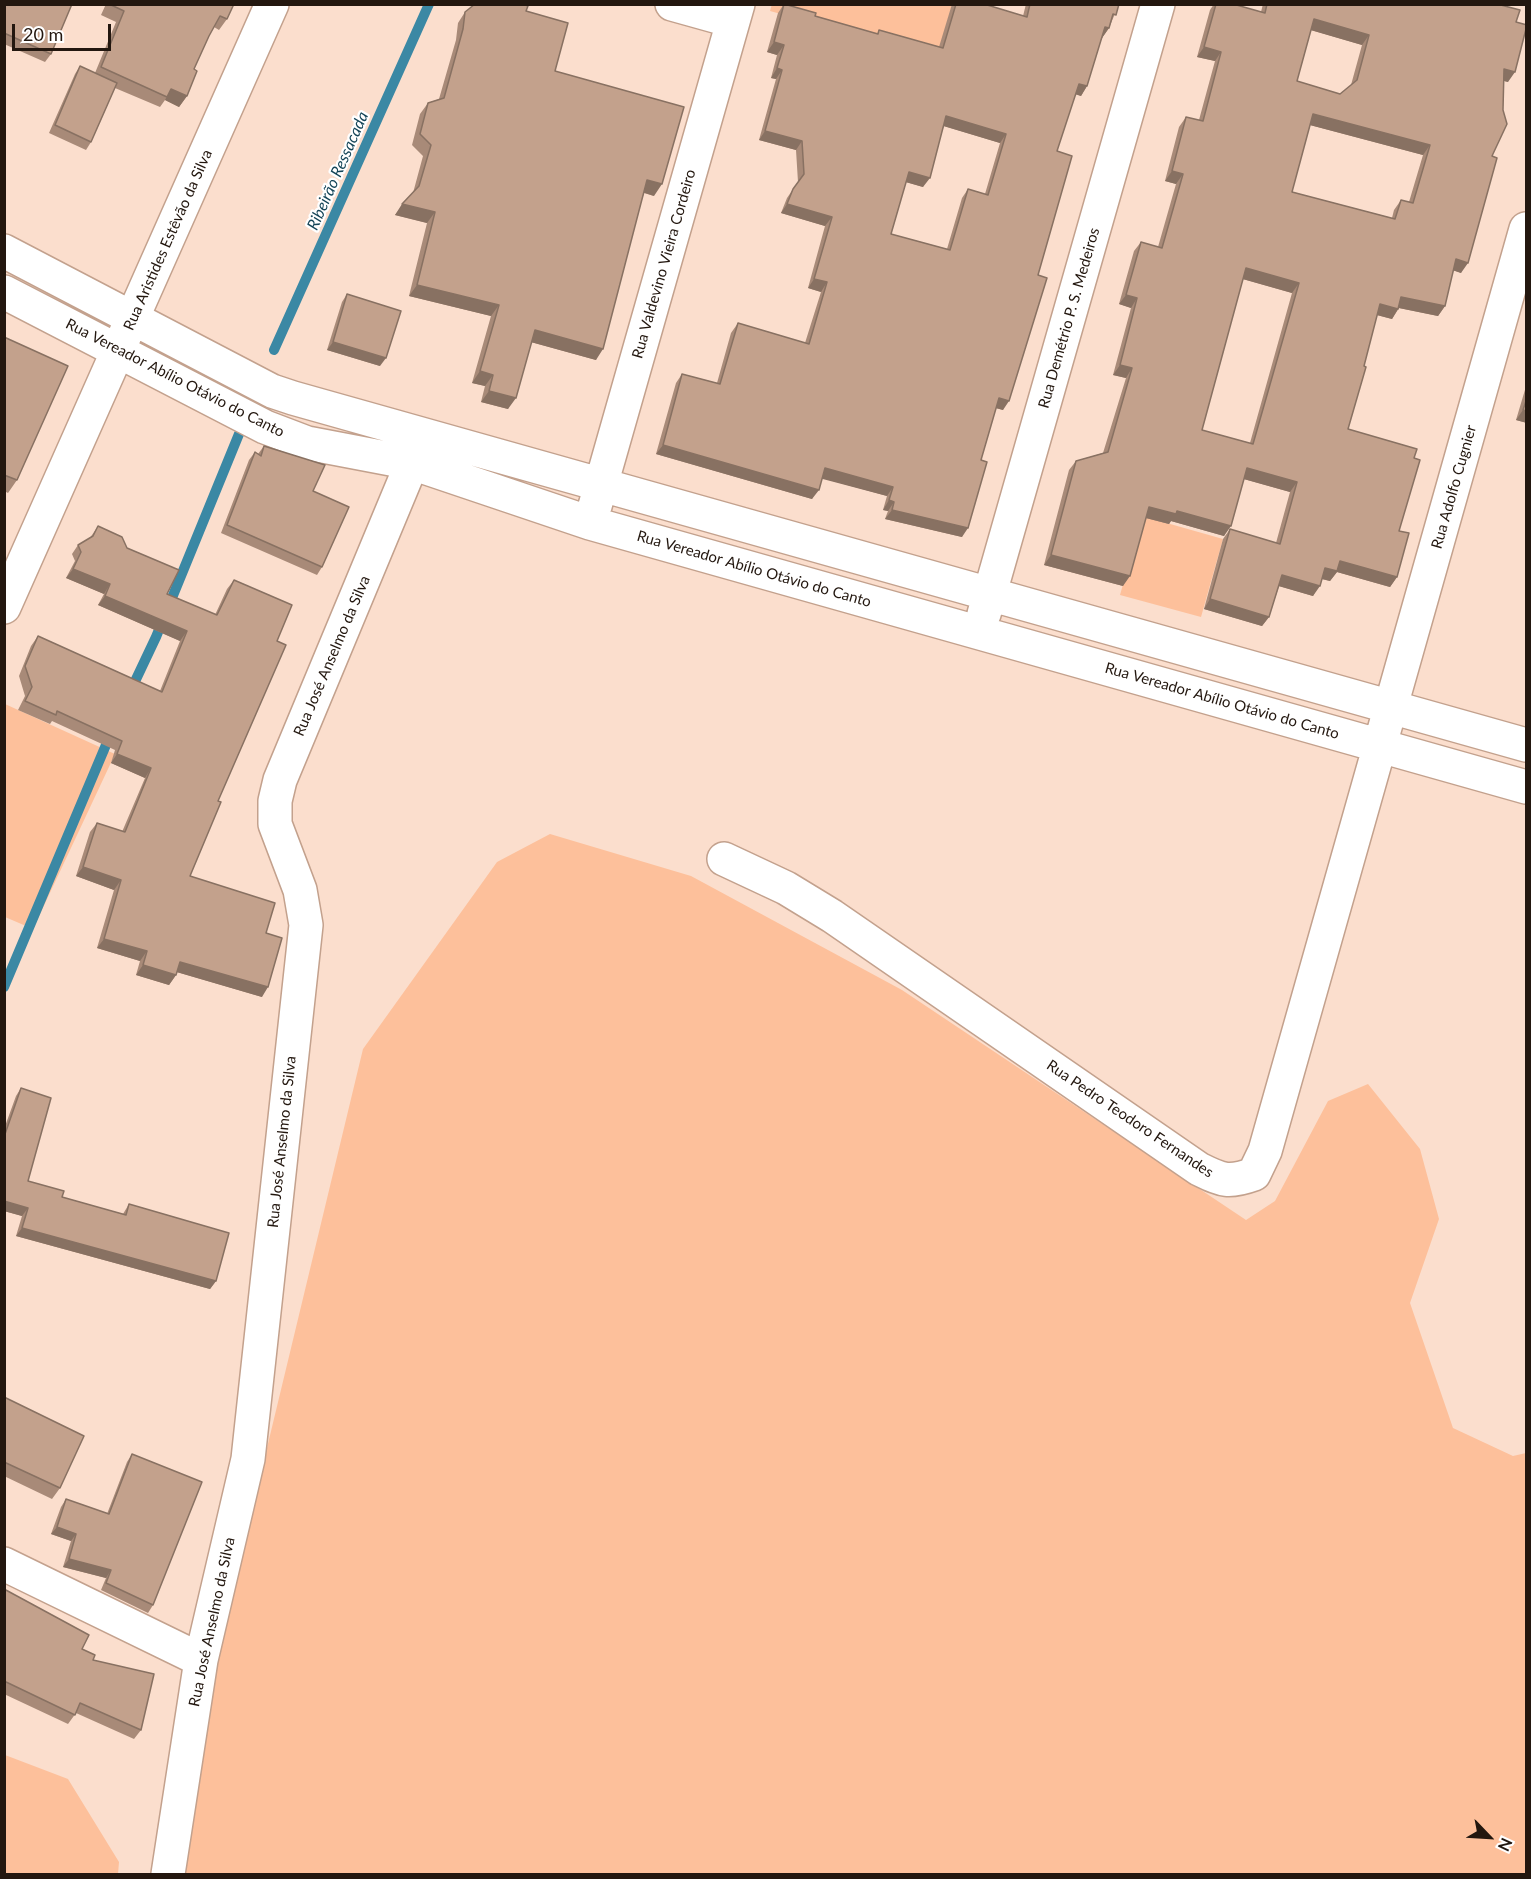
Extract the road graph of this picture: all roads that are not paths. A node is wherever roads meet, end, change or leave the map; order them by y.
1 (272, 4) edge
2 (672, 4) edge
3 (1158, 4) edge
4 (735, 13) edge
5 (1527, 229) edge
6 (4, 251) edge
7 (4, 292) edge
8 (133, 318) junction
9 (118, 351) junction
10 (415, 449) junction
11 (601, 486) junction
12 (590, 523) junction
13 (990, 594) junction
14 (4, 607) edge
15 (979, 632) junction
16 (1392, 707) junction
17 (1527, 745) edge
18 (1381, 746) junction
19 (1527, 787) edge
20 (724, 859) dead end
21 (4, 1564) edge
22 (201, 1660) junction
23 (168, 1875) edge

1 - 8 street, Rua Aristides Estêvão da Silva
2 - 4 street
3 - 13 street, Rua Demétrio P. S. Medeiros
4 - 11 street, Rua Valdevino Vieira Cordeiro
5 - 16 street, Rua Adolfo Cugnier
6 - 8 street, Rua Vereador Abílio Otávio do Canto
7 - 9 street, Rua Vereador Abílio Otávio do Canto
8 - 9 street, Rua Aristides Estêvão da Silva
8 - 10 street, Rua Vereador Abílio Otávio do Canto
9 - 10 street, Rua Vereador Abílio Otávio do Canto
9 - 14 street, Rua Aristides Estêvão da Silva
10 - 11 street, Rua Vereador Abílio Otávio do Canto
10 - 12 street, Rua Vereador Abílio Otávio do Canto
10 - 22 street, Rua José Anselmo da Silva
11 - 12 street, Rua Valdevino Vieira Cordeiro
11 - 13 street, Rua Vereador Abílio Otávio do Canto
12 - 15 street, Rua Vereador Abílio Otávio do Canto
13 - 15 street, Rua Demétrio P. S. Medeiros
13 - 16 street, Rua Vereador Abílio Otávio do Canto
15 - 18 street, Rua Vereador Abílio Otávio do Canto
16 - 17 street, Rua Vereador Abílio Otávio do Canto
16 - 18 street, Rua Adolfo Cugnier
18 - 19 street, Rua Vereador Abílio Otávio do Canto
18 - 20 street, Rua Pedro Teodoro Fernandes
21 - 22 street
22 - 23 street, Rua José Anselmo da Silva

